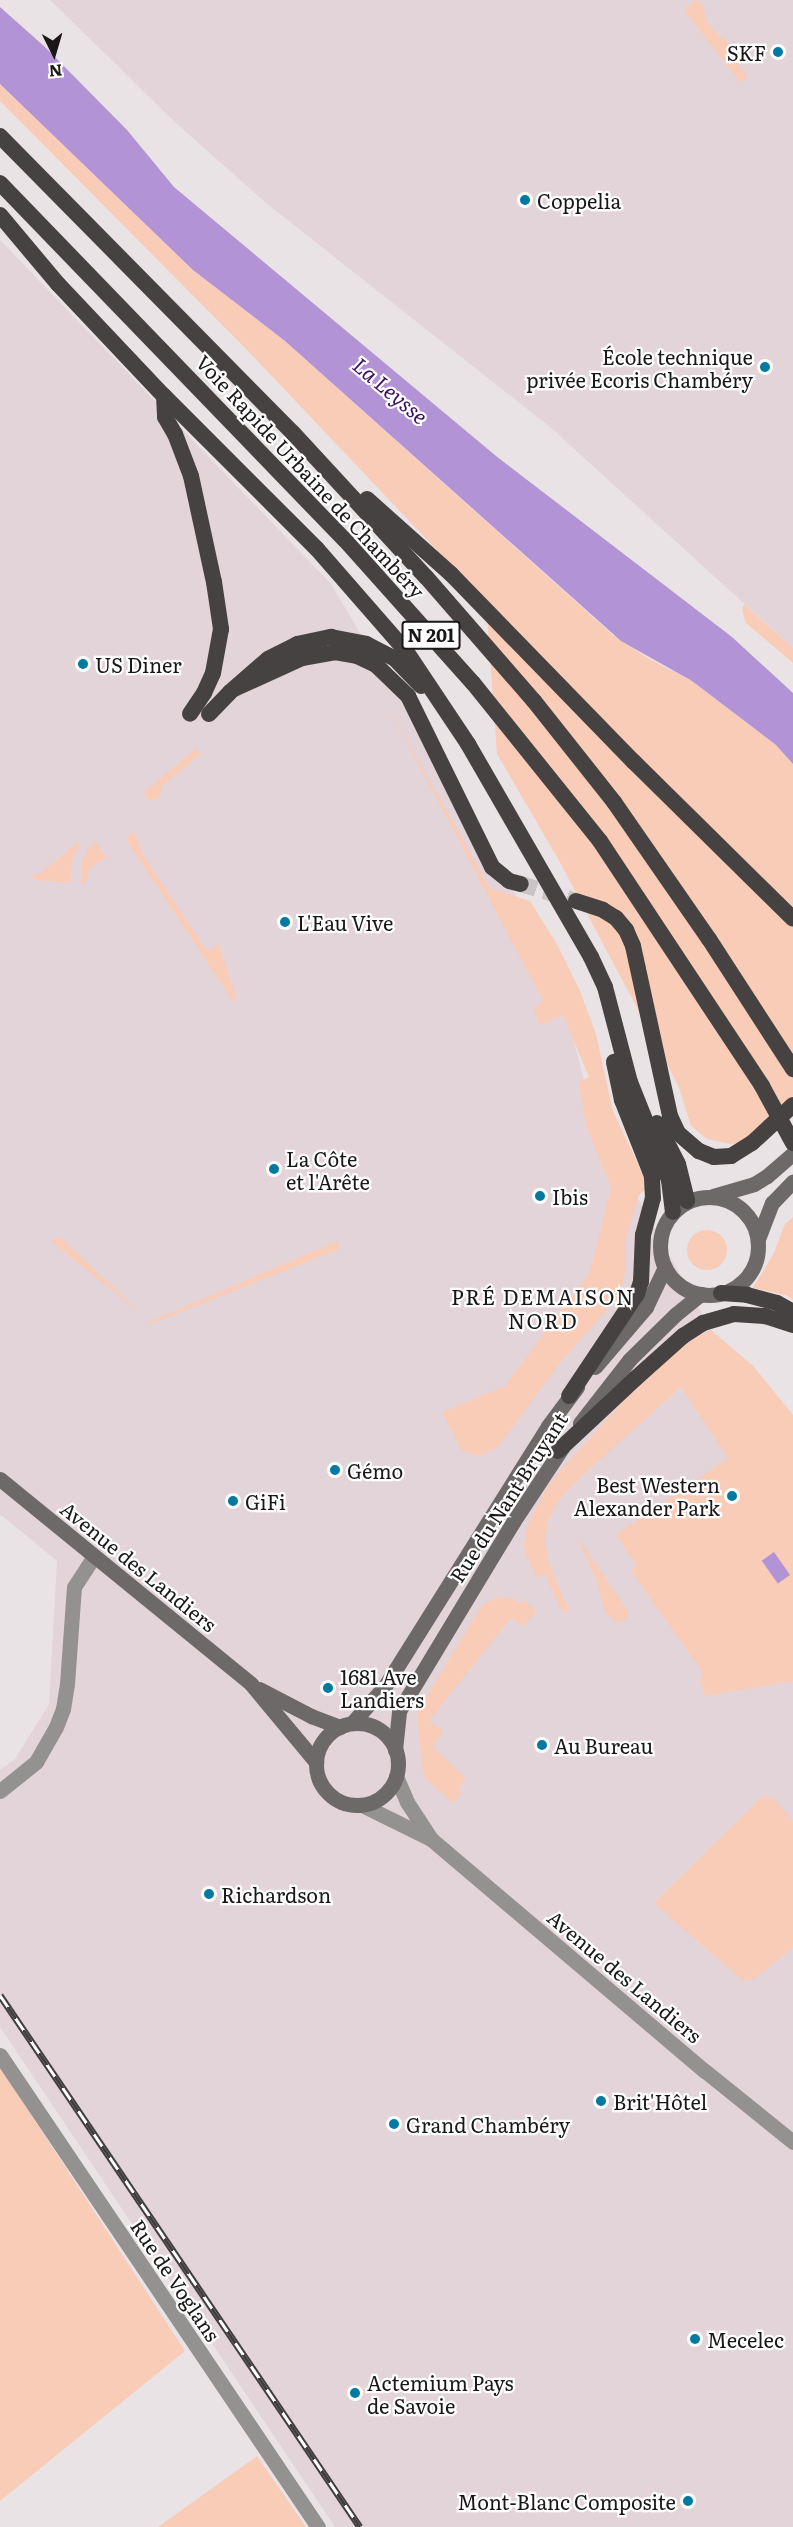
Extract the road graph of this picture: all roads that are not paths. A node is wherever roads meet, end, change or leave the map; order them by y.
1 (0, 136) edge
2 (0, 183) edge
3 (0, 215) edge
4 (164, 396) junction
5 (292, 432) junction
6 (234, 689) junction
7 (447, 712) junction
8 (190, 714) dead end
9 (209, 714) dead end
10 (521, 884) tunnel mouth
11 (576, 901) tunnel mouth
12 (793, 919) edge
13 (615, 1017) junction
14 (793, 1069) edge
15 (793, 1105) edge
16 (793, 1143) edge
17 (793, 1153) edge
18 (793, 1181) edge
19 (709, 1196) junction
20 (687, 1201) junction
21 (673, 1212) junction
22 (758, 1239) junction
23 (665, 1267) junction
24 (721, 1293) junction
25 (701, 1294) junction
26 (793, 1312) edge
27 (793, 1325) edge
28 (569, 1396) junction
29 (558, 1452) junction
30 (0, 1479) edge
31 (94, 1556) junction
32 (251, 1684) junction
33 (346, 1725) junction
34 (395, 1750) junction
35 (316, 1762) junction
36 (396, 1776) junction
37 (0, 1791) edge
38 (362, 1805) junction
39 (431, 1839) junction
40 (0, 2055) edge
41 (793, 2142) edge
42 (318, 2527) edge

1 - 5 highway, Voie Rapide Urbaine de Chambéry / N 201
2 - 16 highway, Voie Rapide Urbaine de Chambéry / N 201
3 - 4 highway
4 - 7 highway
4 - 8 highway
5 - 12 highway
5 - 14 highway, Voie Rapide Urbaine de Chambéry / N 201
6 - 7 highway
6 - 9 highway
6 - 10 highway
7 - 13 highway
11 - 15 highway, bridge
13 - 20 highway
13 - 21 highway
13 - 28 highway
17 - 19 main road
18 - 22 main road
19 - 20 main road
19 - 22 main road
20 - 21 main road
21 - 23 main road
22 - 24 main road
23 - 25 main road
23 - 28 main road, Rue du Nant Bruyant
24 - 25 main road
24 - 26 highway
25 - 29 main road, Rue du Nant Bruyant
27 - 29 highway
28 - 33 main road, Rue du Nant Bruyant
29 - 34 main road, Rue du Nant Bruyant
30 - 31 main road, Avenue des Landiers
31 - 32 main road, Avenue des Landiers
31 - 37 street
32 - 33 main road, Avenue des Landiers
32 - 35 main road, Avenue des Landiers
33 - 34 main road
33 - 35 main road
34 - 36 main road
35 - 38 main road
36 - 38 main road
36 - 39 street, Avenue des Landiers
38 - 39 street, Avenue des Landiers
39 - 41 street, Avenue des Landiers
40 - 42 street, Rue de Voglans

